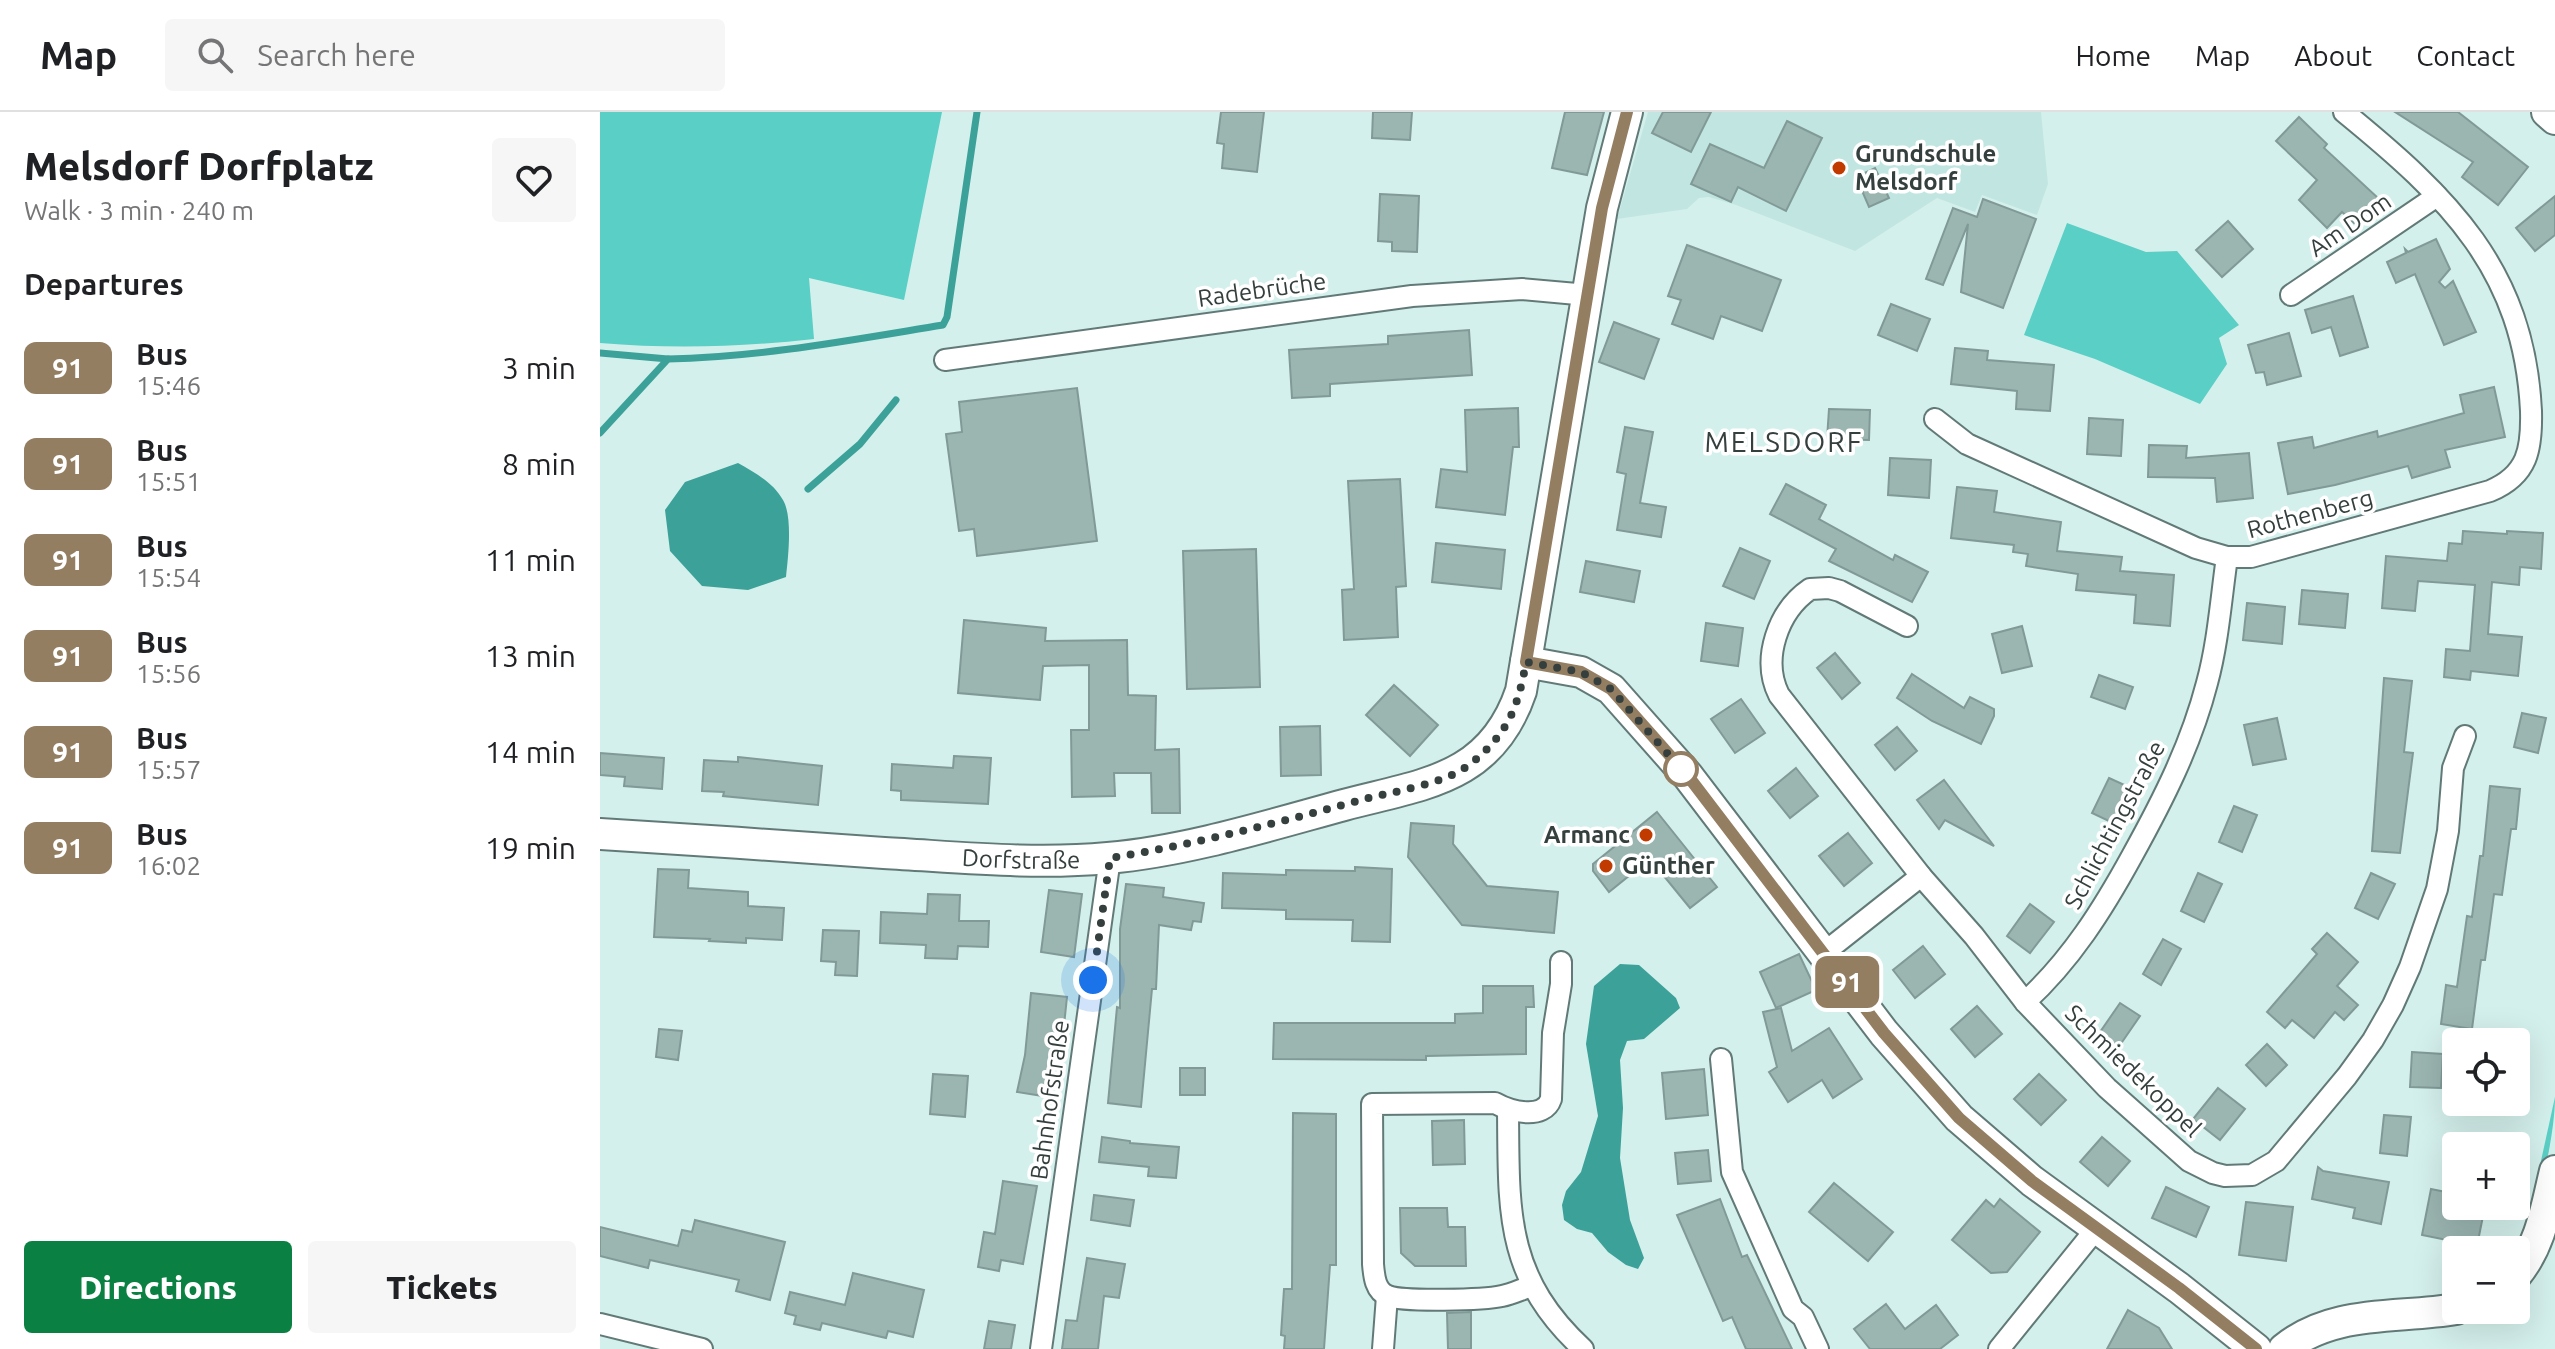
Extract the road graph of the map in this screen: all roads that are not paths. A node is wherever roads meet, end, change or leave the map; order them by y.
1 (1627, 112) edge
2 (2344, 112) edge
3 (2547, 112) edge
4 (2555, 119) edge
5 (2437, 196) junction
6 (1588, 295) junction
7 (2291, 295) dead end
8 (945, 360) dead end
9 (2531, 417) joint
10 (1935, 419) dead end
11 (2227, 557) junction
12 (1907, 626) dead end
13 (1526, 662) junction
14 (2465, 736) dead end
15 (600, 834) edge
16 (1110, 858) junction
17 (1921, 876) junction
18 (1825, 952) junction
19 (1561, 962) dead end
20 (2025, 1002) junction
21 (1721, 1059) dead end
22 (1508, 1110) junction
23 (2555, 1171) edge
24 (2096, 1229) junction
25 (2530, 1254) edge
26 (1532, 1286) junction
27 (1387, 1296) junction
28 (2442, 1311) edge
29 (600, 1324) edge
30 (702, 1349) edge
31 (1041, 1349) edge
32 (1383, 1349) edge
33 (1583, 1349) edge
34 (1818, 1349) edge
35 (1999, 1349) edge
36 (2256, 1349) edge
37 (2284, 1349) edge

1 - 6 street, Dorfstraße
2 - 5 street, Am Dom
3 - 4 street
5 - 7 street, Am Dom
5 - 9 street, Am Dom
6 - 8 street, Radebrüche
6 - 13 street, Dorfstraße
9 - 11 street, Rothenberg
10 - 11 street, Rothenberg
11 - 20 street, Schlichtingstraße
12 - 17 street, Schmiedekoppel
13 - 16 street, Dorfstraße
13 - 18 street
14 - 20 street, Schmiedekoppel
15 - 16 street, Dorfstraße
16 - 31 street, Bahnhofstraße
17 - 18 street
17 - 20 street, Schmiedekoppel
18 - 24 street
19 - 22 street
21 - 34 street
22 - 26 street
22 - 27 street
23 - 25 street
24 - 35 street
24 - 36 street
26 - 27 street
26 - 33 street
27 - 32 street
28 - 37 street
29 - 30 street

